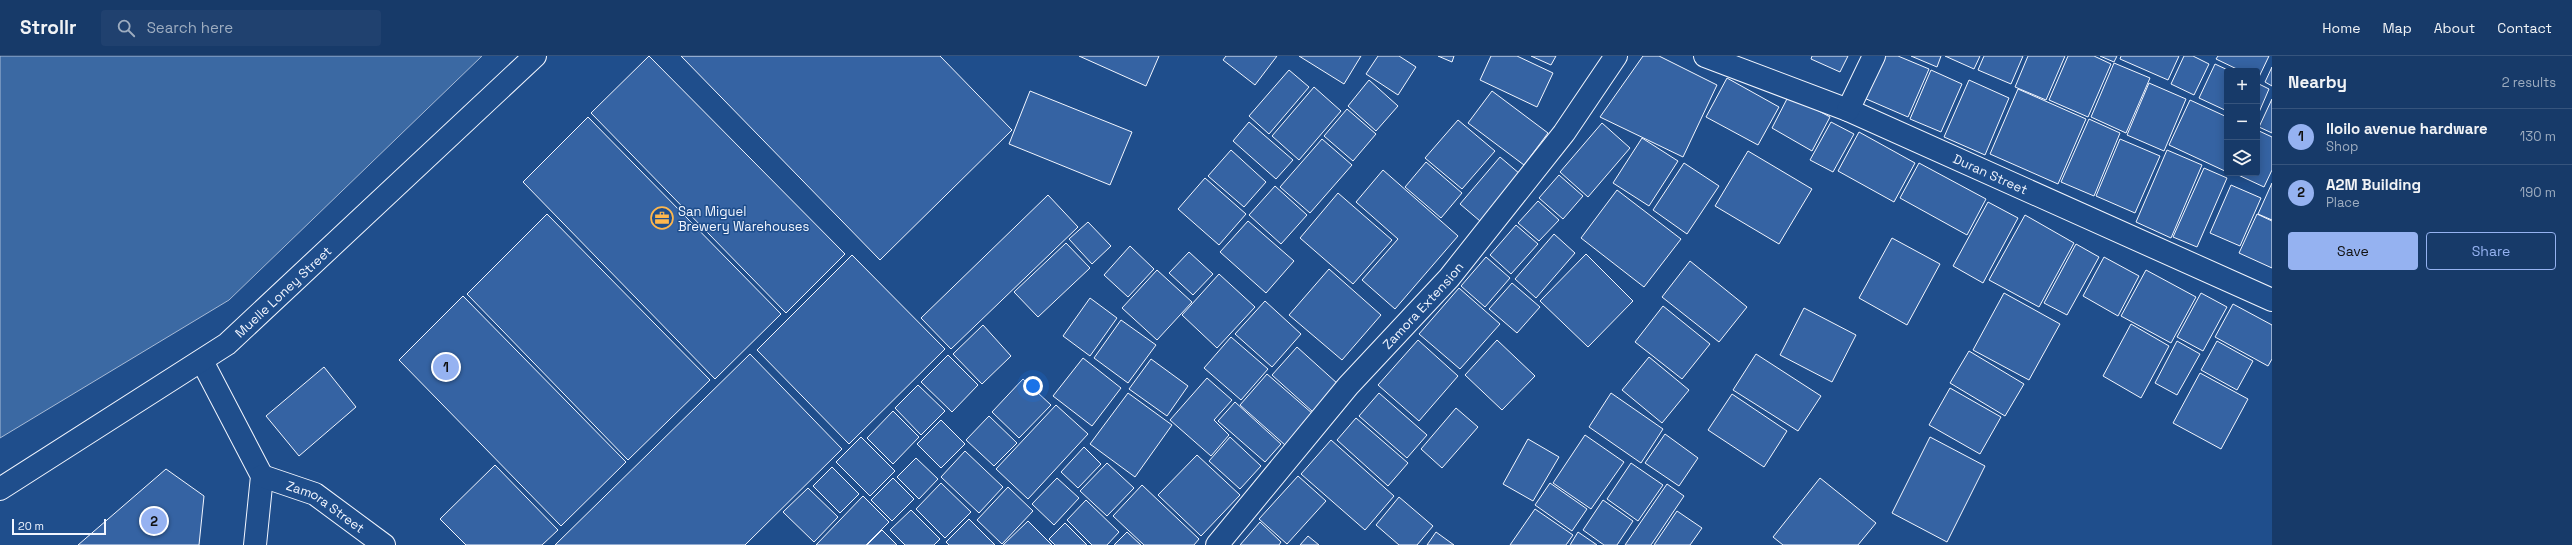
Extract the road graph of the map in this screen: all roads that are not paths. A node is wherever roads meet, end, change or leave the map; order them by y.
1 (535, 56) edge
2 (1616, 56) edge
3 (1705, 56) edge
4 (1874, 56) edge
5 (1848, 110) junction
6 (2272, 300) edge
7 (202, 361) junction
8 (262, 476) junction
9 (0, 489) edge
10 (255, 545) edge
11 (384, 545) edge
12 (1217, 545) edge

1 - 7 street, Muelle Loney Street
2 - 12 street, Zamora Extension
3 - 5 street, Duran Street
4 - 5 street
5 - 6 street, Duran Street
7 - 8 street
7 - 9 street, Muelle Loney Street
8 - 10 street
8 - 11 street, Zamora Street

